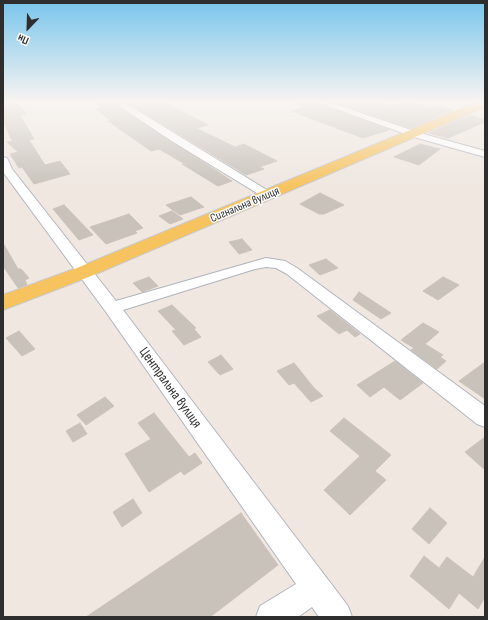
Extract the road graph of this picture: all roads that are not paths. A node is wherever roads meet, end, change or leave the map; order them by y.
1 (161, 130) edge
2 (401, 130) edge
3 (422, 130) edge
4 (413, 134) junction
5 (485, 154) edge
6 (3, 160) edge
7 (269, 195) junction
8 (84, 272) junction
9 (3, 303) edge
10 (112, 308) junction
11 (485, 418) edge
12 (316, 588) junction
13 (271, 617) edge
14 (337, 617) edge

1 - 7 street
2 - 4 street
3 - 4 main road, Сигнальна вулиця
4 - 5 street
4 - 7 main road, Сигнальна вулиця
6 - 8 street, Центральна вулиця
7 - 8 main road, Сигнальна вулиця
8 - 9 main road, Сигнальна вулиця
8 - 10 street, Центральна вулиця
10 - 11 street
10 - 12 street, Центральна вулиця
12 - 13 street
12 - 14 street, Центральна вулиця

